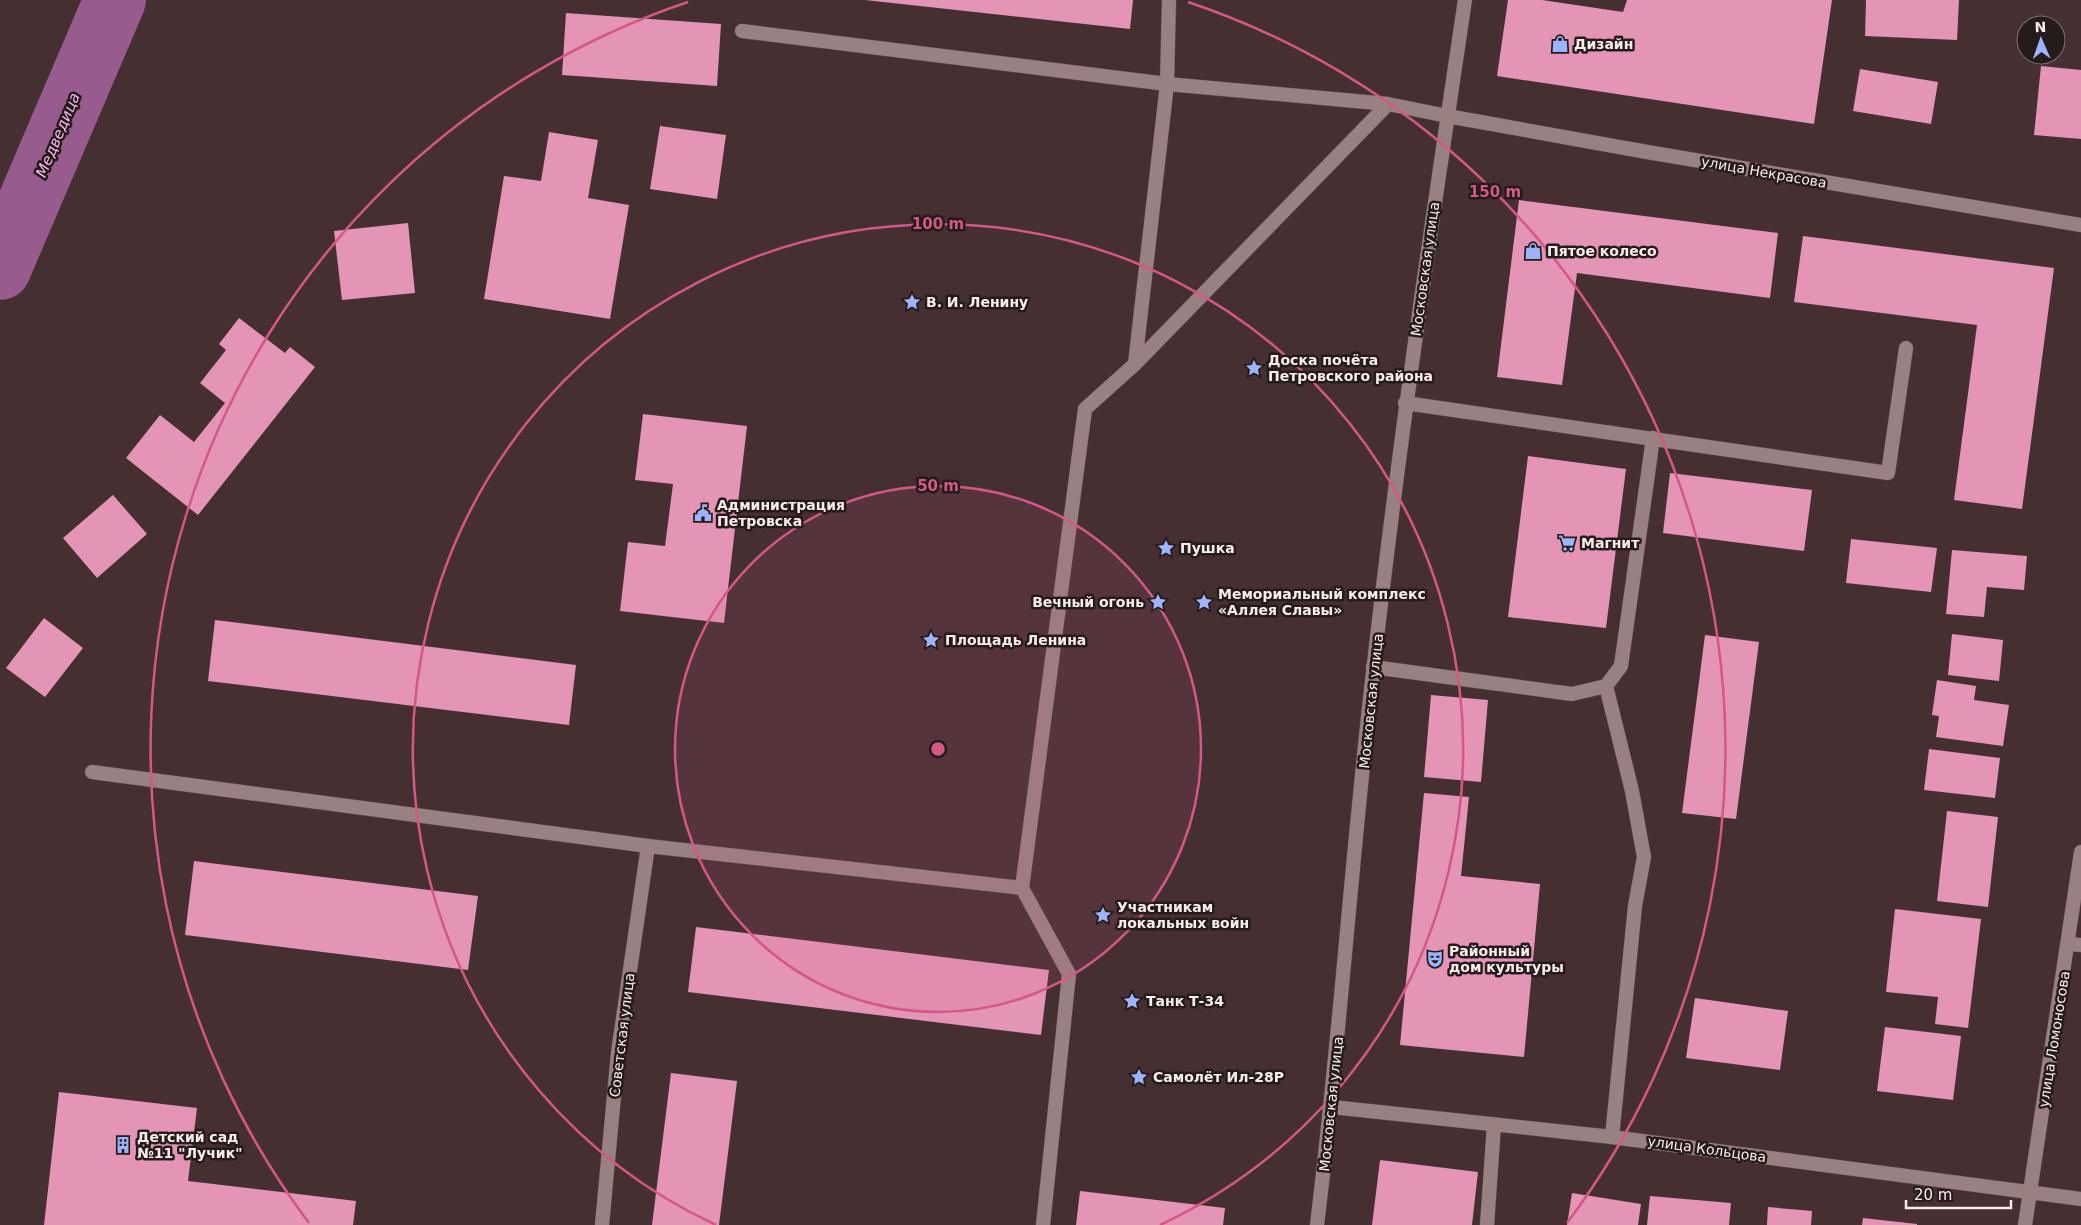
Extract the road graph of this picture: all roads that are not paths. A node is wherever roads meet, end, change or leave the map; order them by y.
1 (1169, 0) edge
2 (1465, 0) edge
3 (742, 31) dead end
4 (1167, 84) junction
5 (1388, 104) junction
6 (1447, 116) junction
7 (2081, 225) edge
8 (1906, 348) dead end
9 (1135, 364) junction
10 (1405, 403) junction
11 (1652, 438) junction
12 (1374, 667) junction
13 (1606, 686) junction
14 (92, 772) dead end
15 (648, 846) junction
16 (2081, 852) edge
17 (1022, 888) junction
18 (2075, 944) edge
19 (1332, 1107) junction
20 (1494, 1125) junction
21 (1612, 1137) junction
22 (2029, 1192) junction
23 (2081, 1199) edge
24 (602, 1225) edge
25 (1043, 1225) edge
26 (1317, 1225) edge
27 (1487, 1225) edge
28 (2025, 1225) edge

1 - 4 street
2 - 6 street, Московская улица
3 - 4 street, улица Некрасова
4 - 5 street, улица Некрасова
4 - 9 street
5 - 6 street, улица Некрасова
5 - 9 street
6 - 7 street, улица Некрасова
6 - 10 street, Московская улица
8 - 11 street
9 - 17 street
10 - 11 street
10 - 12 street, Московская улица
11 - 13 street
12 - 13 street
12 - 19 street, Московская улица
13 - 21 street
14 - 15 street
15 - 17 street
15 - 24 street, Советская улица
16 - 18 street, улица Ломоносова
17 - 25 street
18 - 22 street, улица Ломоносова
19 - 20 street, улица Кольцова
19 - 26 street, Московская улица
20 - 21 street, улица Кольцова
20 - 27 street
21 - 22 street, улица Кольцова
22 - 23 street, улица Кольцова
22 - 28 street, улица Ломоносова

